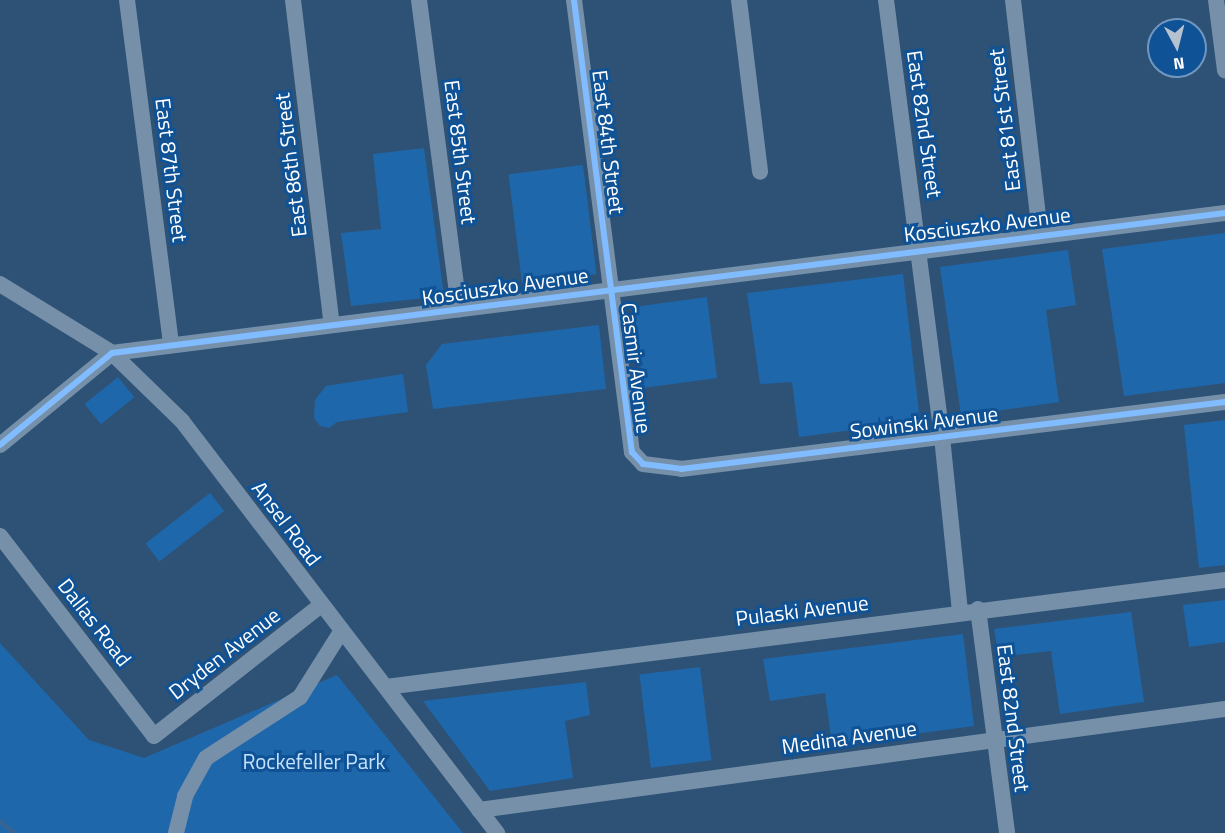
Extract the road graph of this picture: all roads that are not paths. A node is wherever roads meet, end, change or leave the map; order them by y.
1 (127, 0) edge
2 (293, 0) edge
3 (419, 0) edge
4 (574, 0) edge
5 (739, 0) edge
6 (885, 0) edge
7 (1013, 0) edge
8 (1216, 0) edge
9 (1225, 70) edge
10 (760, 172) dead end
11 (1225, 213) edge
12 (1040, 234) junction
13 (919, 249) junction
14 (0, 284) edge
15 (610, 289) junction
16 (459, 309) junction
17 (333, 325) junction
18 (171, 345) junction
19 (112, 353) junction
20 (1225, 402) edge
21 (942, 436) junction
22 (0, 445) edge
23 (632, 452) joint
24 (0, 536) edge
25 (1225, 580) edge
26 (321, 606) junction
27 (978, 609) junction
28 (960, 612) junction
29 (341, 632) junction
30 (386, 687) junction
31 (1225, 709) edge
32 (154, 736) joint
33 (994, 739) junction
34 (479, 810) junction
35 (176, 833) edge
36 (497, 833) edge
37 (1007, 833) edge

1 - 18 street, East 87th Street
2 - 17 street, East 86th Street
3 - 16 street, East 85th Street
4 - 15 street, East 84th Street
5 - 10 street
6 - 13 street, East 82nd Street
7 - 12 street, East 81st Street
8 - 9 street
11 - 12 street, Kosciuszko Avenue
12 - 13 street, Kosciuszko Avenue
13 - 15 street, Kosciuszko Avenue
13 - 21 street, East 82nd Street
14 - 19 street, Ansel Road
15 - 16 street, Kosciuszko Avenue
15 - 23 street, Casmir Avenue
16 - 17 street, Kosciuszko Avenue
17 - 18 street, Kosciuszko Avenue
18 - 19 street, Kosciuszko Avenue
19 - 22 street
19 - 26 street, Ansel Road
20 - 21 street, Sowinski Avenue
21 - 23 street, Sowinski Avenue
21 - 28 street, East 82nd Street
24 - 32 street, Dallas Road
25 - 27 street, Pulaski Avenue
26 - 29 street, Ansel Road
26 - 32 street, Dryden Avenue
27 - 28 street, Pulaski Avenue
27 - 33 street, East 82nd Street
28 - 30 street, Pulaski Avenue
29 - 30 street, Ansel Road
29 - 35 street
30 - 34 street, Ansel Road
31 - 33 street, Medina Avenue
33 - 34 street, Medina Avenue
33 - 37 street, East 82nd Street
34 - 36 street, Ansel Road

